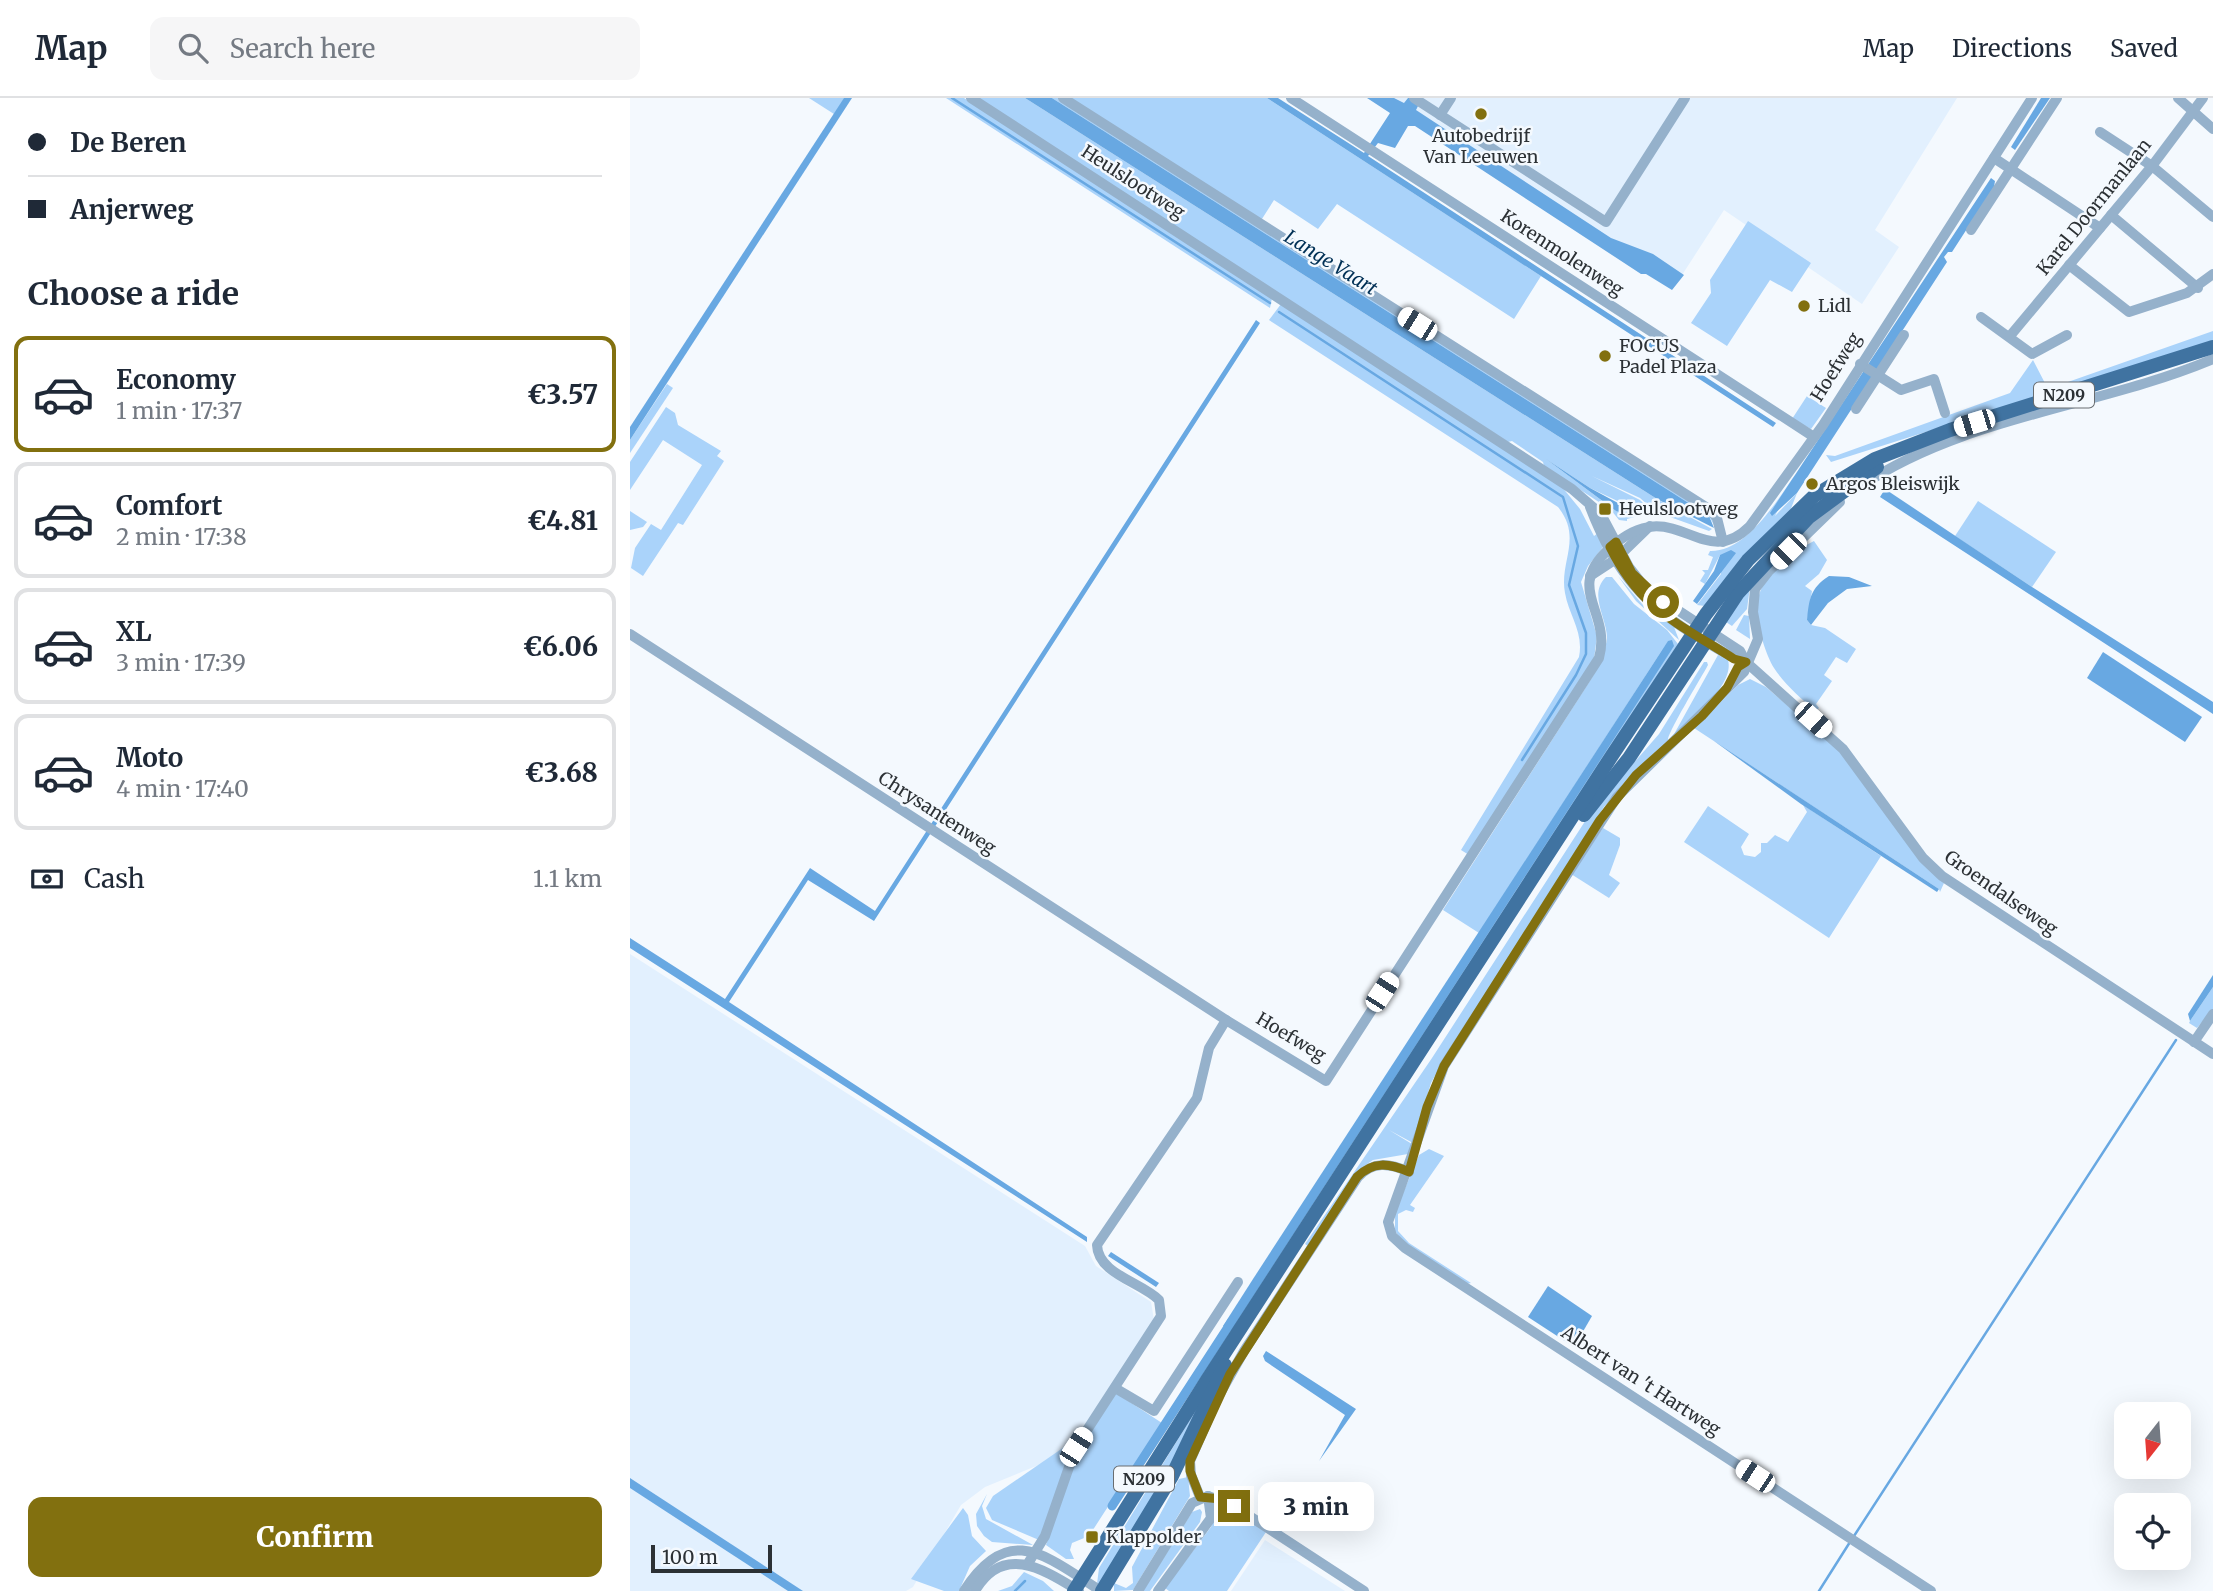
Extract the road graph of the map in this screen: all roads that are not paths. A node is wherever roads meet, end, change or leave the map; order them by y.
1 (971, 98) edge
2 (1063, 98) edge
3 (1291, 98) edge
4 (1451, 98) edge
5 (1685, 98) edge
6 (2032, 98) edge
7 (2057, 98) edge
8 (2178, 98) edge
9 (2203, 98) edge
10 (1417, 100) edge
11 (2193, 111) junction
12 (1440, 115) junction
13 (2213, 130) edge
14 (2100, 132) dead end
15 (1994, 158) junction
16 (2152, 166) junction
17 (2011, 169) junction
18 (2111, 215) junction
19 (2213, 217) edge
20 (2100, 229) junction
21 (1971, 230) dead end
22 (2069, 265) junction
23 (2213, 274) edge
24 (2198, 288) junction
25 (1981, 317) dead end
26 (1904, 335) dead end
27 (2067, 335) dead end
28 (2010, 336) junction
29 (2213, 348) edge
30 (2213, 359) edge
31 (1869, 370) junction
32 (1856, 409) dead end
33 (1945, 413) dead end
34 (1814, 437) junction
35 (1914, 444) junction
36 (1650, 526) junction
37 (1723, 542) junction
38 (1613, 545) junction
39 (1619, 557) junction
40 (1590, 576) junction
41 (1695, 629) junction
42 (630, 634) edge
43 (1709, 637) junction
44 (1746, 662) junction
45 (2213, 1014) edge
46 (1226, 1020) junction
47 (2194, 1042) junction
48 (2213, 1054) edge
49 (1409, 1172) junction
50 (1238, 1282) dead end
51 (1115, 1388) junction
52 (1204, 1496) junction
53 (1036, 1553) junction
54 (1027, 1564) junction
55 (1074, 1588) edge
56 (964, 1591) edge
57 (975, 1591) edge
58 (1101, 1591) edge
59 (1138, 1591) edge
60 (1158, 1591) edge
61 (1364, 1591) edge
62 (1931, 1591) edge

1 - 38 street, Heulslootweg
2 - 37 street
3 - 34 street, Korenmolenweg
4 - 12 street
5 - 12 street
6 - 15 street, Hoefweg
7 - 17 street
8 - 11 street
9 - 11 street, Karel Doormanlaan
10 - 12 street
11 - 13 street
11 - 16 street, Karel Doormanlaan
14 - 16 street
15 - 17 street
15 - 31 street, Hoefweg
16 - 18 street, Karel Doormanlaan
16 - 19 street
17 - 20 street
17 - 21 street
18 - 20 street, Karel Doormanlaan
18 - 24 street
20 - 22 street, Karel Doormanlaan
22 - 24 street
22 - 28 street, Karel Doormanlaan
23 - 24 street
25 - 28 street
26 - 31 street, Hoefweg
27 - 28 street
29 - 35 main road, N209
30 - 44 street
31 - 32 street, Hoefweg
31 - 33 street
31 - 34 street, Hoefweg
34 - 37 street, Hoefweg
35 - 41 main road, N209
35 - 43 main road, N209
36 - 37 street
36 - 38 street
36 - 39 street
38 - 39 street, Heulslootweg
38 - 40 street
39 - 40 street
39 - 41 street, Heulslootweg
40 - 46 street, Hoefweg
41 - 43 street, Heulslootweg
41 - 55 main road, N209
42 - 46 street, Chrysantenweg
43 - 44 street, Groendalseweg
43 - 58 main road, N209
44 - 47 street, Groendalseweg
44 - 49 street
45 - 47 street
46 - 51 street
47 - 48 street, Groendalseweg
49 - 52 street
49 - 62 street, Albert van 't Hartweg
50 - 51 street
51 - 53 street
52 - 59 street
52 - 60 street
52 - 61 street
53 - 54 street
53 - 55 street
53 - 56 street
54 - 55 street
54 - 57 street
55 - 58 street

